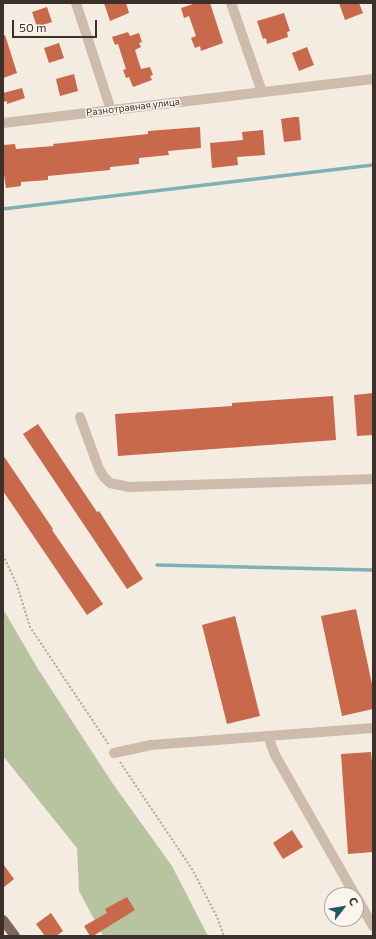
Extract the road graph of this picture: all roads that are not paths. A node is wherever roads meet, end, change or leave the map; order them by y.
1 (76, 3) edge
2 (231, 3) edge
3 (373, 79) edge
4 (262, 92) junction
5 (111, 110) junction
6 (3, 123) edge
7 (80, 417) dead end
8 (373, 479) edge
9 (373, 728) edge
10 (268, 736) junction
11 (114, 753) dead end
12 (351, 887) edge
13 (364, 910) edge
14 (3, 920) edge
15 (373, 926) edge
16 (15, 936) edge

1 - 5 street
2 - 4 street
3 - 4 street, Разнотравная улица
4 - 5 street, Разнотравная улица
5 - 6 street, Разнотравная улица
7 - 8 street
9 - 10 street
10 - 11 street
10 - 12 street
13 - 15 street
14 - 16 main road

